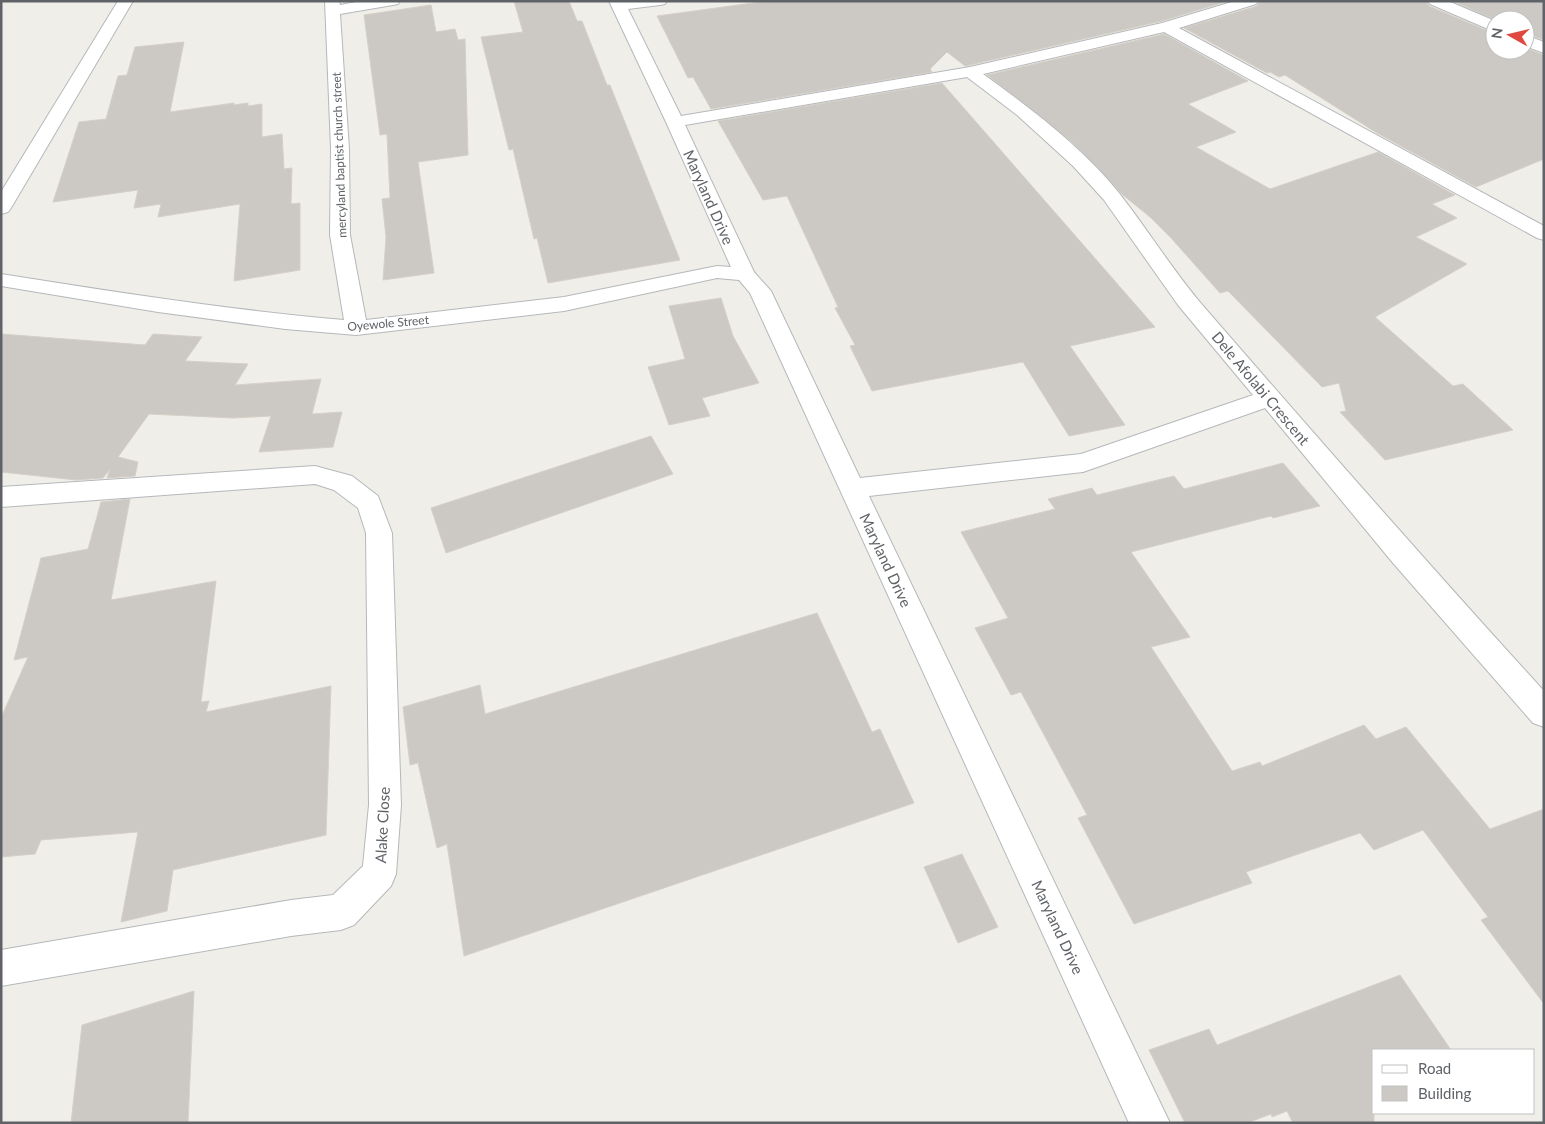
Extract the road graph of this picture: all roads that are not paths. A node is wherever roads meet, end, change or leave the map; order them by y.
1 (126, 1) edge
2 (393, 1) edge
3 (660, 1) edge
4 (1251, 1) edge
5 (1435, 1) edge
6 (616, 4) edge
7 (333, 6) edge
8 (1485, 23) edge
9 (1166, 27) junction
10 (970, 72) junction
11 (675, 122) junction
12 (1, 208) edge
13 (1544, 234) edge
14 (745, 274) junction
15 (1, 280) edge
16 (356, 328) junction
17 (1269, 398) junction
18 (852, 488) junction
19 (1, 497) edge
20 (1544, 713) edge
21 (1, 968) edge
22 (1150, 1123) edge

1 - 12 street
2 - 7 street, mercyland baptist church street
3 - 6 street
4 - 9 street
5 - 8 street
6 - 11 street, Maryland Drive
7 - 16 street, mercyland baptist church street
9 - 10 street
9 - 13 street
10 - 11 street
10 - 17 street, Dele Afolabi Crescent
11 - 14 street, Maryland Drive
14 - 16 street, Oyewole Street
14 - 18 street, Maryland Drive
15 - 16 street, Oyewole Street
17 - 18 street
17 - 20 street, Dele Afolabi Crescent
18 - 22 street, Maryland Drive
19 - 21 street, Alake Close

